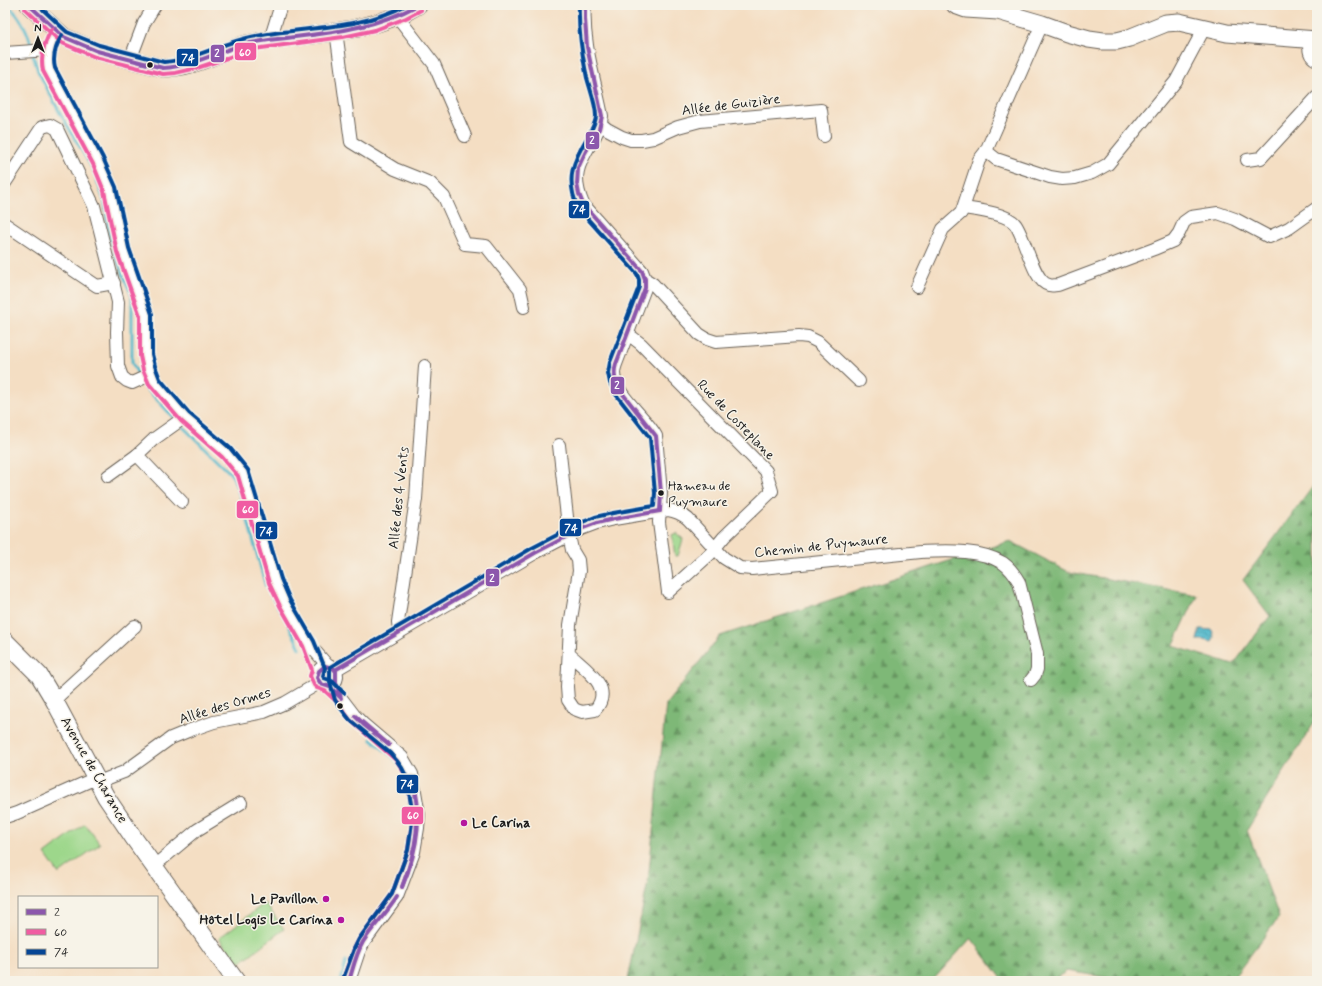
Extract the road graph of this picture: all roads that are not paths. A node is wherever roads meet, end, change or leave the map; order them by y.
1 (29, 5) edge
2 (154, 5) edge
3 (282, 5) edge
4 (418, 5) edge
5 (586, 5) edge
6 (955, 5) edge
7 (999, 8) edge
8 (397, 16) junction
9 (1042, 24) junction
10 (1205, 27) junction
11 (57, 32) junction
12 (336, 32) junction
13 (1313, 39) edge
14 (270, 40) junction
15 (49, 50) junction
16 (5, 53) edge
17 (130, 60) junction
18 (1317, 60) edge
19 (1317, 97) edge
20 (602, 124) junction
21 (465, 136) dead end
22 (824, 136) dead end
23 (986, 152) junction
24 (1247, 160) dead end
25 (5, 183) edge
26 (963, 208) junction
27 (1317, 208) edge
28 (5, 224) edge
29 (645, 279) junction
30 (114, 283) junction
31 (917, 287) dead end
32 (524, 307) dead end
33 (628, 334) junction
34 (425, 366) dead end
35 (149, 375) junction
36 (859, 382) dead end
37 (180, 421) junction
38 (559, 445) dead end
39 (136, 455) junction
40 (108, 476) dead end
41 (182, 502) dead end
42 (660, 511) junction
43 (569, 535) junction
44 (714, 549) junction
45 (135, 626) dead end
46 (399, 631) junction
47 (5, 641) edge
48 (569, 654) dead end
49 (327, 676) junction
50 (1031, 680) dead end
51 (54, 700) junction
52 (97, 780) junction
53 (241, 802) dead end
54 (5, 817) edge
55 (154, 866) junction
56 (236, 981) edge
57 (349, 981) edge

1 - 11 street
2 - 17 street
3 - 14 street
4 - 8 street
5 - 20 street
6 - 7 street
7 - 9 street
8 - 12 street
8 - 21 street
9 - 10 street
9 - 23 street
10 - 13 street
10 - 23 street
11 - 15 street
11 - 17 street
12 - 14 street
12 - 32 street
13 - 18 street
14 - 17 street
15 - 16 street
15 - 35 street
19 - 24 street
20 - 22 street, Allée de Guizière
20 - 29 street
23 - 26 street
25 - 30 street
26 - 27 street
26 - 31 street
28 - 30 street
29 - 33 street
29 - 36 street
30 - 35 street
33 - 42 street
33 - 44 street, Rue de Costeplane
34 - 46 street, Allée des 4 Vents
35 - 37 street
37 - 39 street
37 - 49 street
38 - 43 street
39 - 40 street
39 - 41 street
42 - 43 street, Chemin de Puymaure
42 - 44 street, Chemin de Puymaure
42 - 44 street
43 - 46 street, Chemin de Puymaure
43 - 48 street
44 - 50 street, Chemin de Puymaure
45 - 51 street
46 - 49 street, Chemin de Puymaure
47 - 51 street, Avenue de Charance
49 - 52 street, Allée des Ormes
49 - 57 street
51 - 52 street, Avenue de Charance
52 - 54 street, Allée des Ormes
52 - 55 street, Avenue de Charance
53 - 55 street
55 - 56 street, Avenue de Charance

